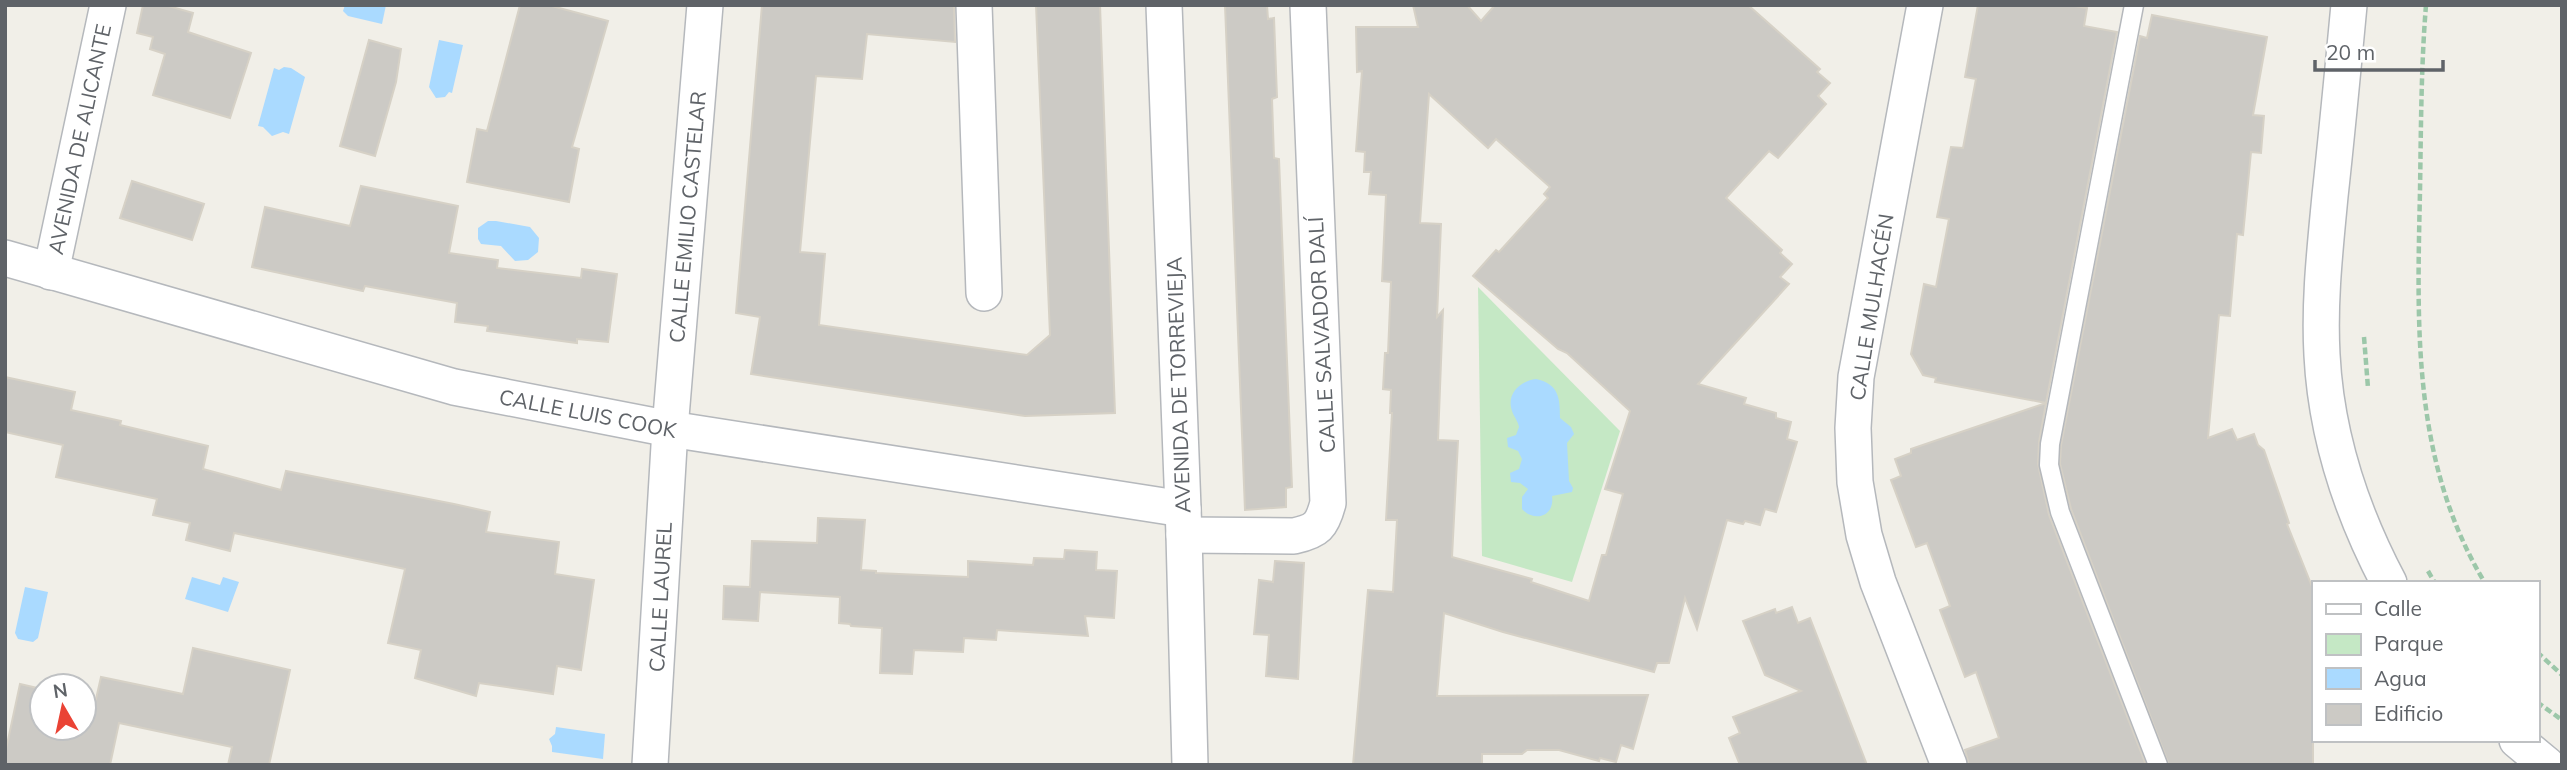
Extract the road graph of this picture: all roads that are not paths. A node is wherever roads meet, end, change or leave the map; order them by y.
1 (108, 5) edge
2 (705, 5) edge
3 (974, 5) edge
4 (1164, 5) edge
5 (1308, 5) edge
6 (1924, 5) edge
7 (2134, 5) edge
8 (2348, 5) edge
9 (5, 258) edge
10 (51, 272) junction
11 (985, 293) dead end
12 (670, 429) junction
13 (1184, 522) junction
14 (2388, 581) edge
15 (2519, 742) edge
16 (650, 765) edge
17 (1190, 765) edge
18 (1949, 765) edge
19 (2158, 765) edge
20 (2547, 765) edge

1 - 10 street, AVENIDA DE ALICANTE
2 - 12 street, CALLE EMILIO CASTELAR
3 - 11 street
4 - 13 street, AVENIDA DE TORREVIEJA
5 - 13 street, CALLE SALVADOR DALÍ
6 - 18 street, CALLE MULHACÉN
7 - 19 lane
8 - 14 street
9 - 10 street, CALLE LUIS COOK
10 - 12 street, CALLE LUIS COOK
12 - 13 street, CALLE LUIS COOK
12 - 16 street, CALLE LAUREL
13 - 17 street, AVENIDA DE TORREVIEJA
15 - 20 street

